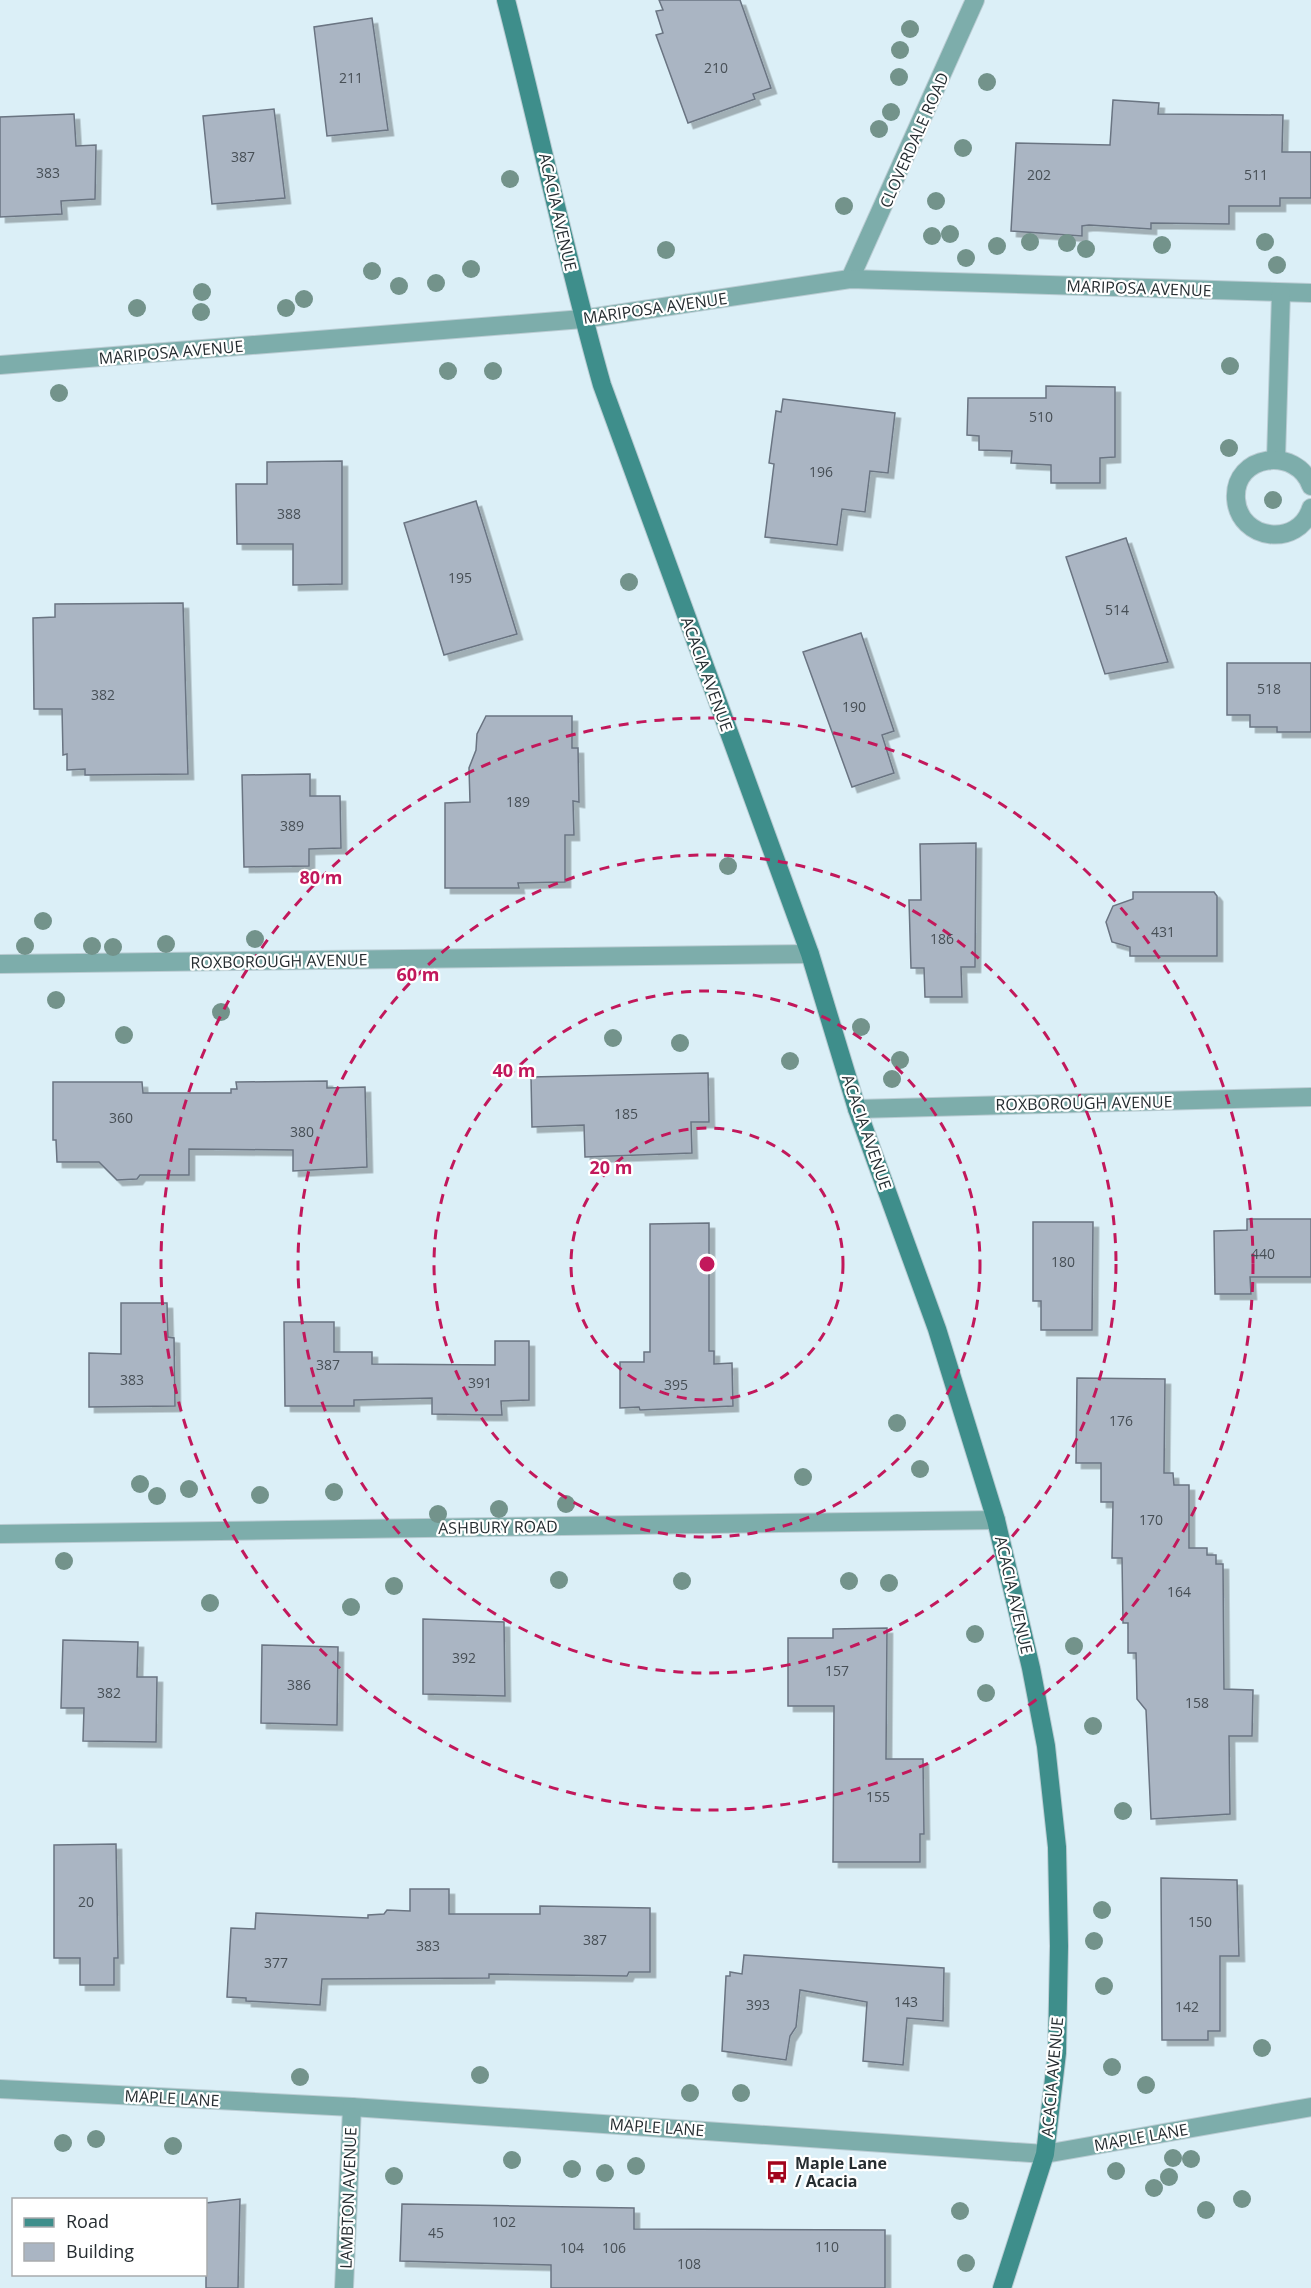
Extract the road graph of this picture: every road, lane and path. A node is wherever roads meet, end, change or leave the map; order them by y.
1 (506, 0) edge
2 (975, 0) edge
3 (850, 279) junction
4 (1281, 293) junction
5 (1311, 293) edge
6 (583, 319) junction
7 (0, 365) edge
8 (1276, 459) junction
9 (1311, 486) edge
10 (1311, 508) edge
11 (810, 954) junction
12 (0, 964) edge
13 (1311, 1097) edge
14 (857, 1109) junction
15 (996, 1520) junction
16 (0, 1534) edge
17 (0, 2089) edge
18 (352, 2107) junction
19 (1311, 2107) edge
20 (1045, 2154) junction
21 (344, 2288) edge
22 (1002, 2288) edge

1 - 6 street, ACACIA AVENUE
2 - 3 street, CLOVERDALE ROAD
3 - 4 street, MARIPOSA AVENUE
3 - 6 street, MARIPOSA AVENUE
4 - 5 street, MARIPOSA AVENUE
4 - 8 street
6 - 7 street, MARIPOSA AVENUE
6 - 11 street, ACACIA AVENUE
8 - 9 street
8 - 10 street
11 - 12 street, ROXBOROUGH AVENUE
11 - 14 street, ACACIA AVENUE
13 - 14 street, ROXBOROUGH AVENUE
14 - 15 street, ACACIA AVENUE
15 - 16 street, ASHBURY ROAD
15 - 20 street, ACACIA AVENUE
17 - 18 street, MAPLE LANE
18 - 20 street, MAPLE LANE
18 - 21 street, LAMBTON AVENUE
19 - 20 street, MAPLE LANE
20 - 22 street, ACACIA AVENUE

